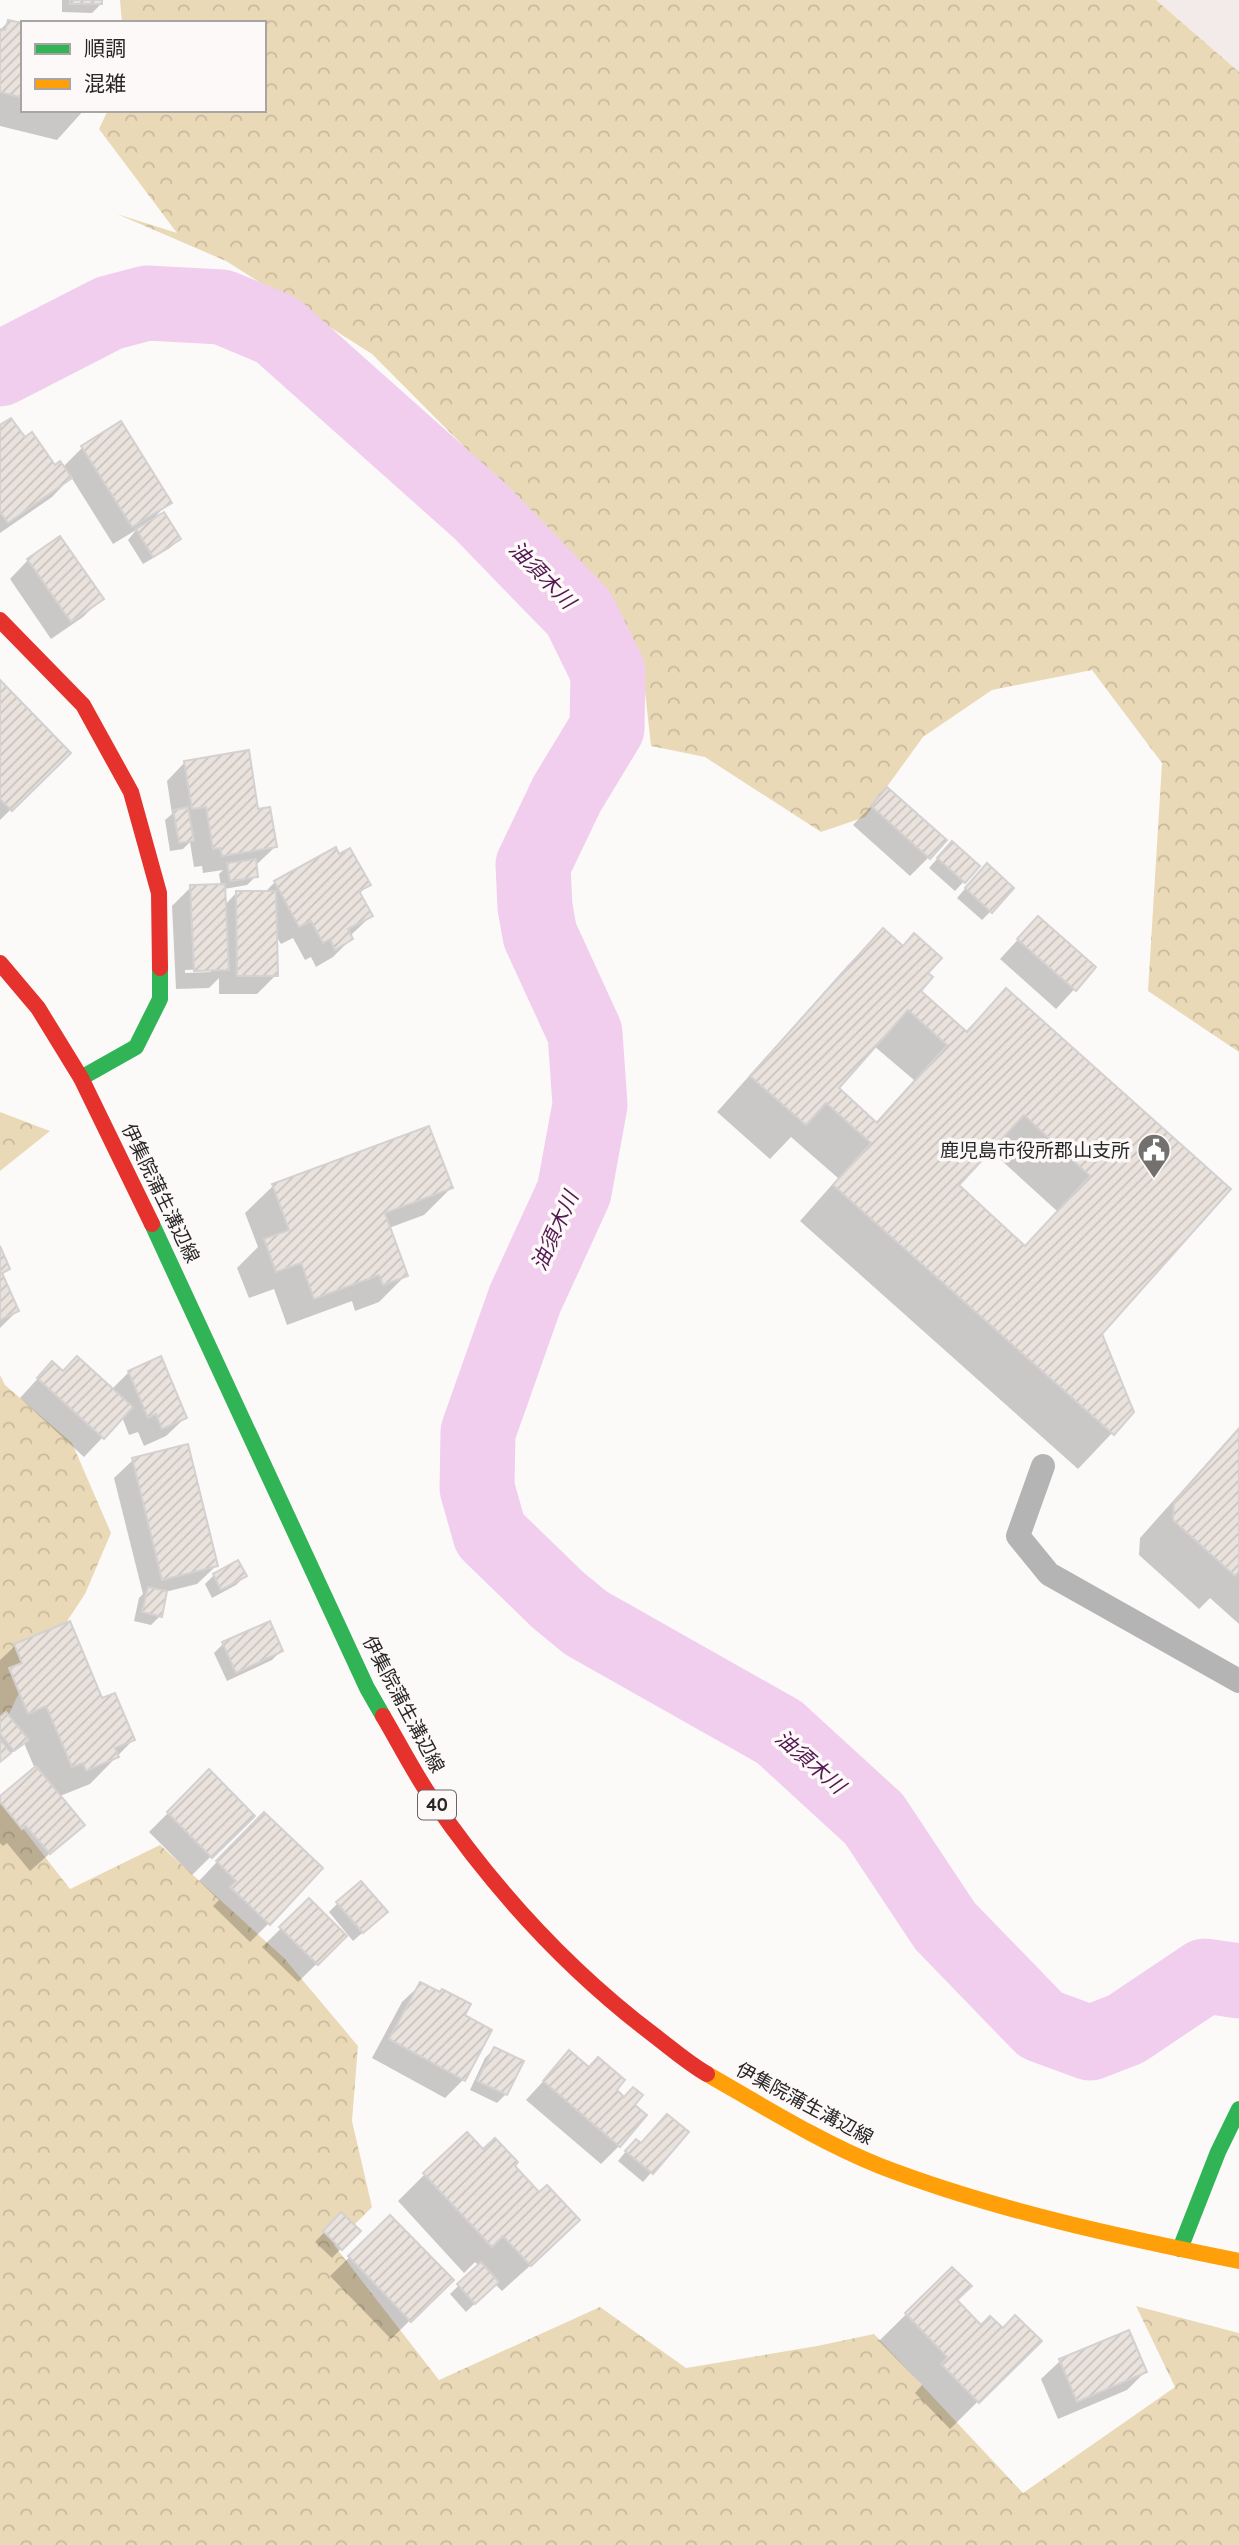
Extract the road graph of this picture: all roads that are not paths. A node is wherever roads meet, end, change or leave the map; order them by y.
1 (0, 620) edge
2 (0, 963) edge
3 (81, 1079) junction
4 (1043, 1466) dead end
5 (1239, 1681) edge
6 (1239, 2109) edge
7 (1180, 2249) junction
8 (1239, 2260) edge

1 - 3 main road
2 - 3 main road, 伊集院蒲生溝辺線 / 40
3 - 7 main road, 伊集院蒲生溝辺線 / 40
4 - 5 lane
6 - 7 main road
7 - 8 main road, 伊集院蒲生溝辺線 / 40

